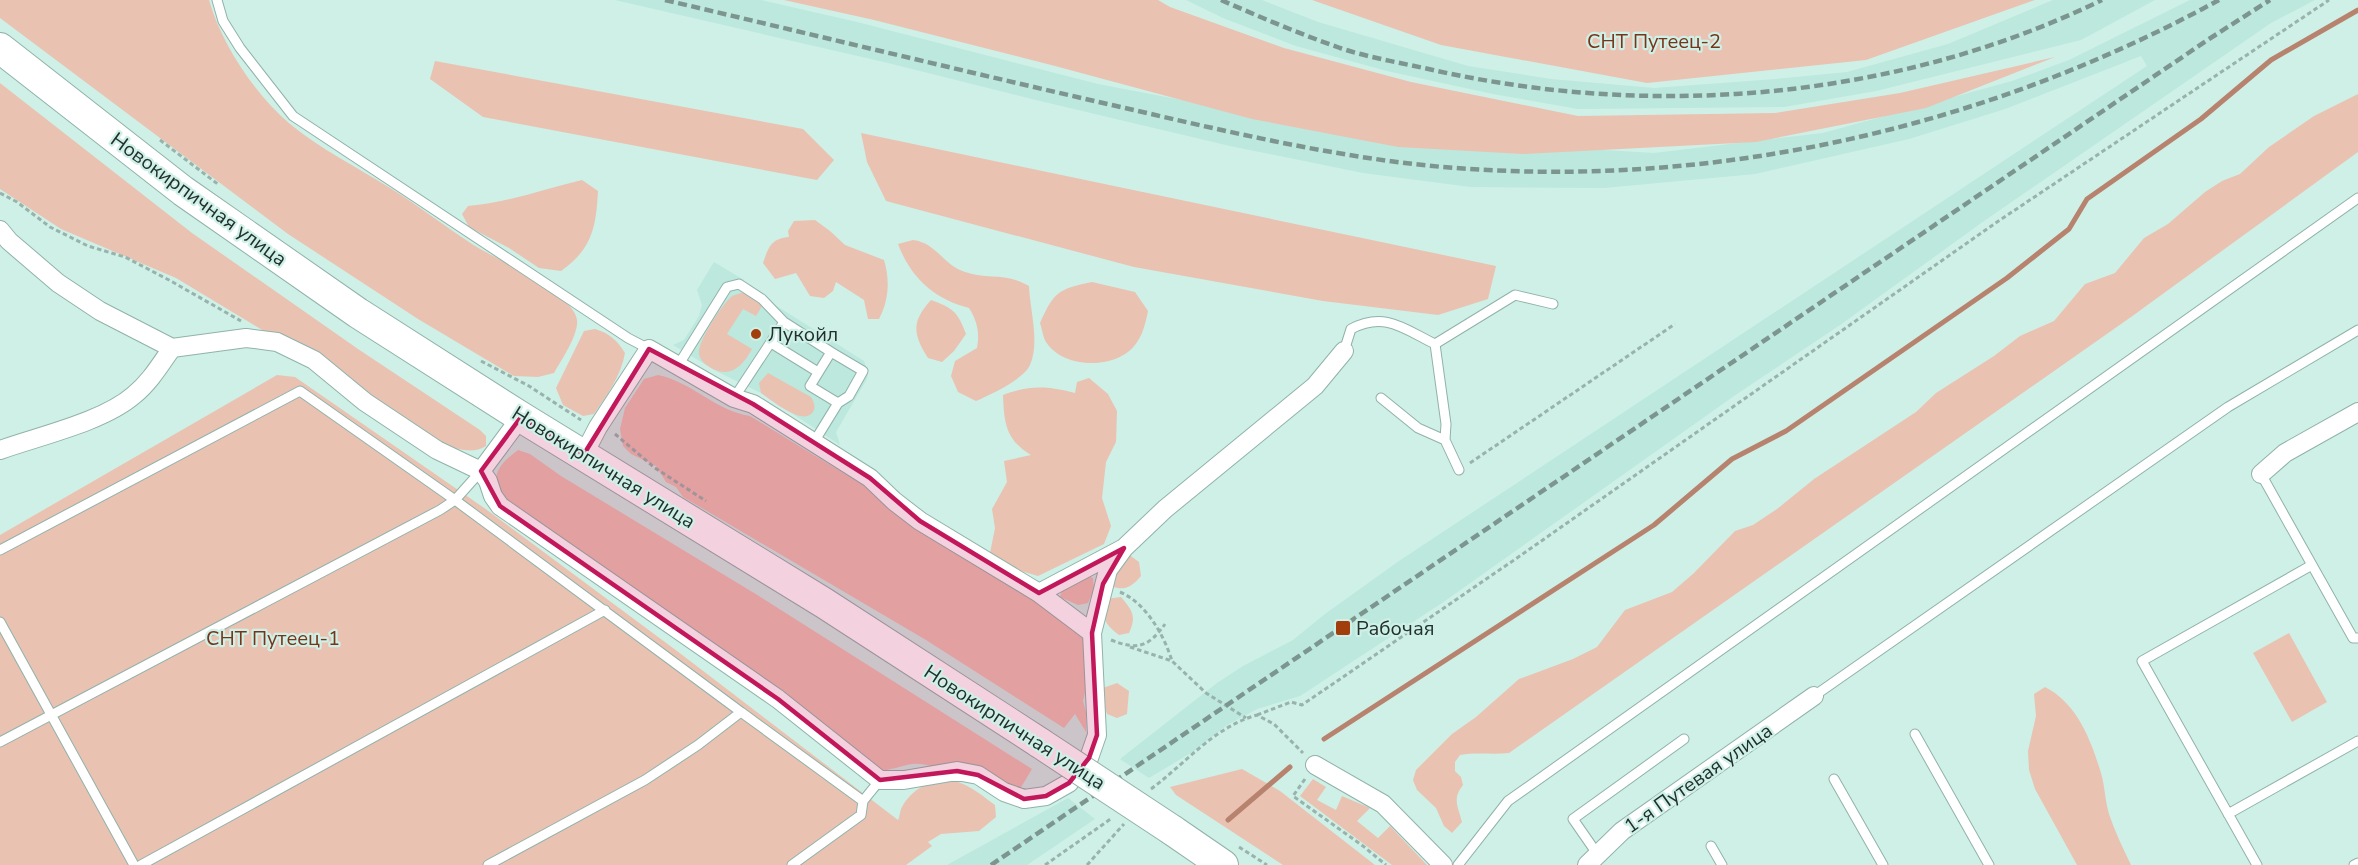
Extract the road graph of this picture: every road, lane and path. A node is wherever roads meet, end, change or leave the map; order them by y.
1 (217, 0) edge
2 (2329, 0) edge
3 (0, 48) edge
4 (158, 140) dead end
5 (224, 189) dead end
6 (0, 193) edge
7 (2358, 198) edge
8 (0, 230) edge
9 (1553, 304) dead end
10 (784, 322) junction
11 (1675, 324) dead end
12 (248, 325) dead end
13 (2358, 330) edge
14 (771, 342) junction
15 (1435, 344) junction
16 (172, 348) junction
17 (649, 349) junction
18 (1344, 351) joint
19 (831, 352) junction
20 (473, 357) dead end
21 (678, 364) junction
22 (818, 372) junction
23 (734, 398) junction
24 (1381, 398) dead end
25 (838, 404) junction
26 (2358, 412) edge
27 (521, 417) junction
28 (598, 427) junction
29 (1444, 440) junction
30 (814, 442) junction
31 (0, 450) edge
32 (584, 454) junction
33 (655, 468) dead end
34 (1459, 470) joint
35 (481, 471) junction
36 (2260, 474) joint
37 (455, 500) junction
38 (1124, 548) junction
39 (0, 550) edge
40 (2312, 565) junction
41 (1103, 584) junction
42 (1039, 593) junction
43 (605, 610) junction
44 (0, 622) edge
45 (1165, 624) dead end
46 (1160, 632) junction
47 (1092, 633) junction
48 (2358, 638) edge
49 (1130, 647) junction
50 (1172, 661) junction
51 (1814, 696) joint
52 (741, 712) junction
53 (50, 714) junction
54 (1257, 715) junction
55 (1246, 718) junction
56 (1915, 734) dead end
57 (1684, 739) dead end
58 (2358, 741) edge
59 (0, 742) edge
60 (1315, 765) junction
61 (1834, 779) dead end
62 (880, 780) junction
63 (1151, 789) dead end
64 (863, 801) junction
65 (1116, 814) dead end
66 (2229, 814) junction
67 (1711, 846) dead end
68 (1592, 860) edge
69 (2358, 863) edge
70 (134, 865) edge
71 (141, 865) edge
72 (488, 865) edge
73 (792, 865) edge
74 (1045, 865) edge
75 (1223, 865) edge
76 (1386, 865) edge
77 (1443, 865) edge
78 (1458, 865) edge
79 (1722, 865) edge
80 (1883, 865) edge
81 (1989, 865) edge
82 (2257, 865) edge
83 (2354, 865) edge

1 - 17 lane
2 - 54 path
3 - 27 main road, Новокирпичная улица
4 - 5 path
6 - 12 path
7 - 78 lane
8 - 16 street
9 - 15 lane
10 - 14 lane
10 - 19 lane
10 - 21 lane
11 - 34 path
13 - 51 lane
14 - 22 lane
14 - 23 lane
15 - 18 lane
15 - 29 lane
16 - 31 street
16 - 35 street
17 - 21 street
17 - 28 street
18 - 38 street
19 - 22 lane
19 - 25 lane
20 - 28 path
21 - 23 street
22 - 25 lane
23 - 30 street
24 - 29 lane
25 - 30 lane
26 - 36 street
27 - 32 main road, Новокирпичная улица
27 - 35 street
28 - 32 street
28 - 33 path
29 - 34 lane
30 - 42 street
32 - 75 main road, Новокирпичная улица, bridge
35 - 37 lane
35 - 62 street
36 - 40 lane
37 - 39 lane
37 - 43 lane
37 - 53 lane
38 - 41 street
38 - 42 street
40 - 48 lane
40 - 66 lane
41 - 46 path
41 - 47 street
42 - 47 street
43 - 52 lane
43 - 71 lane
44 - 53 lane
45 - 46 path
46 - 49 path
46 - 50 path
47 - 49 path
47 - 62 street
49 - 50 path
50 - 55 path
51 - 68 street, 1-я Путевая улица
52 - 64 lane
52 - 72 lane
53 - 59 lane
53 - 70 lane
54 - 55 path
54 - 60 path
55 - 63 path
56 - 81 lane
57 - 68 lane
58 - 66 lane
60 - 76 path
60 - 77 street
61 - 80 lane
62 - 64 lane
64 - 73 lane
65 - 74 path
66 - 82 lane
67 - 79 lane
69 - 83 lane

